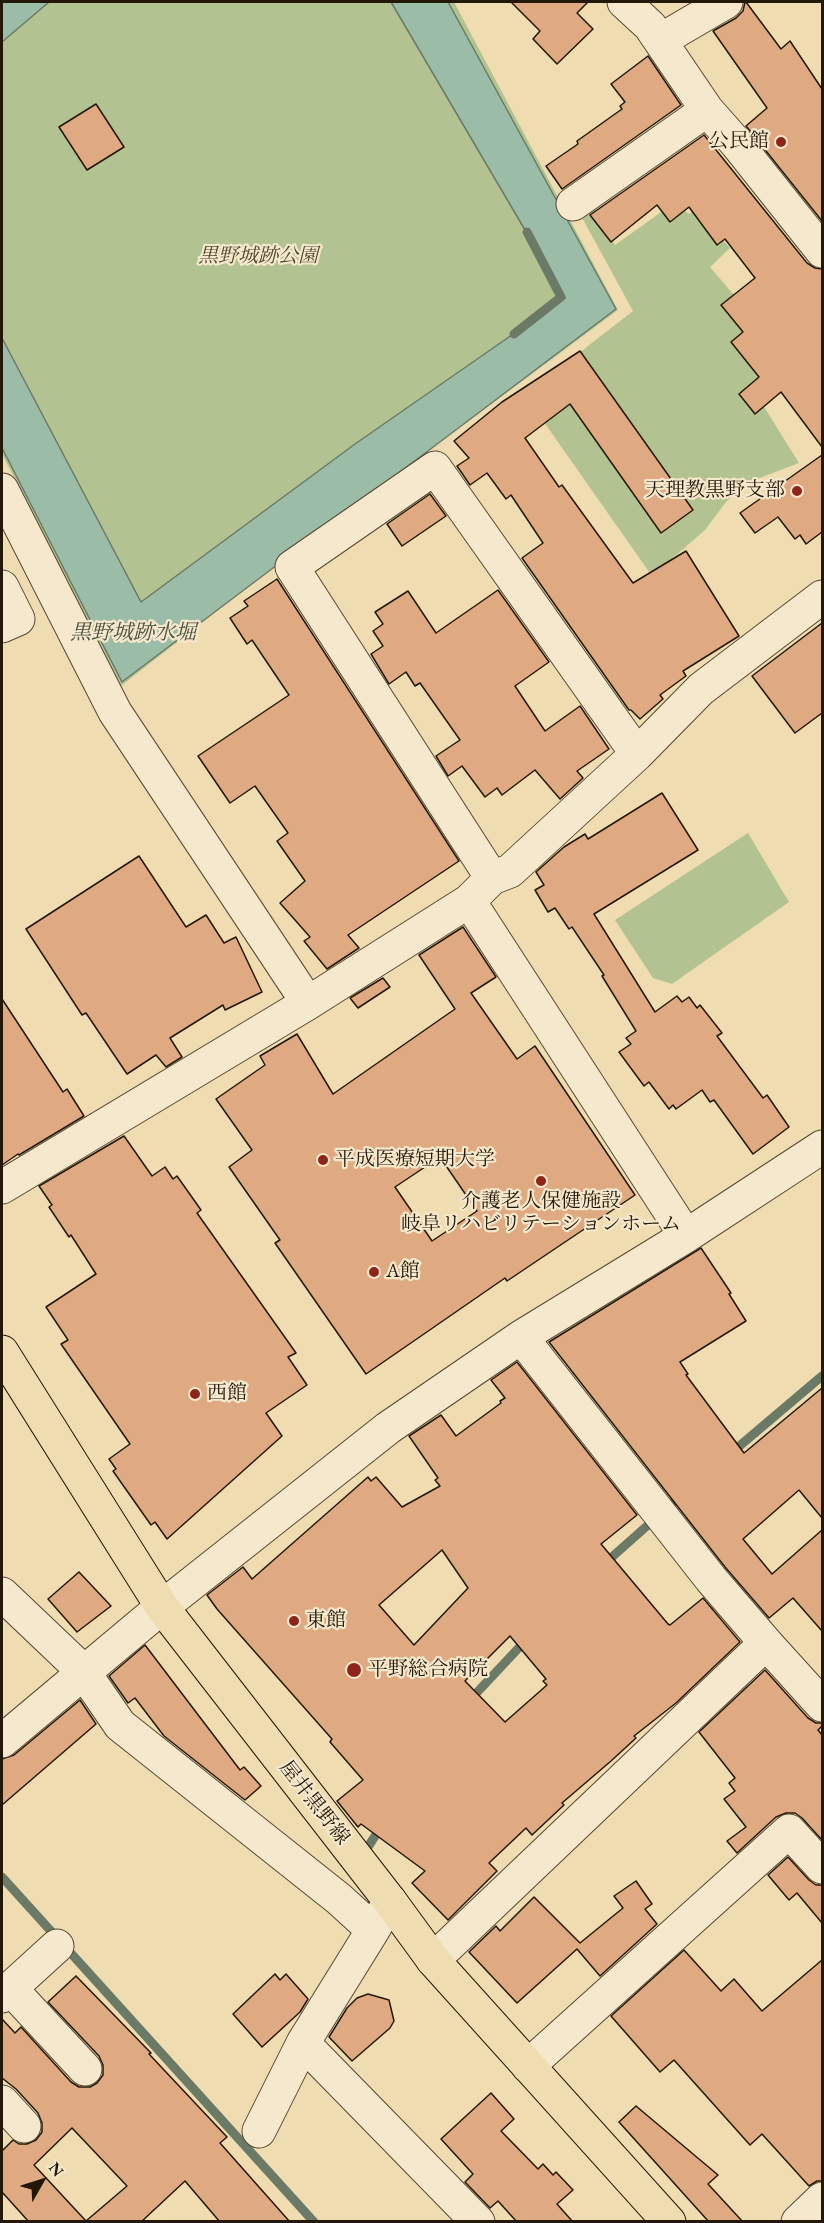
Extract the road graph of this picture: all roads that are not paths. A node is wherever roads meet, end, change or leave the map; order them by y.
1 (624, 2) edge
2 (726, 2) edge
3 (661, 40) junction
4 (707, 110) junction
5 (573, 204) dead end
6 (822, 251) edge
7 (2, 490) edge
8 (2, 587) edge
9 (822, 597) edge
10 (2, 626) edge
11 (637, 754) junction
12 (492, 878) junction
13 (469, 901) junction
14 (308, 1002) junction
15 (822, 1147) edge
16 (2, 1186) edge
17 (686, 1236) junction
18 (521, 1337) junction
19 (2, 1352) edge
20 (2, 1594) edge
21 (162, 1607) junction
22 (766, 1643) junction
23 (83, 1671) junction
24 (822, 1705) edge
25 (2, 1741) edge
26 (822, 1867) edge
27 (390, 1901) junction
28 (373, 1930) junction
29 (57, 1946) dead end
30 (433, 1960) junction
31 (6, 1992) edge
32 (303, 2043) junction
33 (528, 2067) junction
34 (85, 2069) dead end
35 (2, 2102) edge
36 (24, 2126) dead end
37 (259, 2131) dead end
38 (822, 2199) edge
39 (478, 2222) edge
40 (669, 2222) edge
41 (798, 2222) edge

1 - 3 street
2 - 3 street
3 - 4 street
4 - 5 street
4 - 6 street
7 - 14 street
8 - 10 street
9 - 11 street
11 - 12 street
11 - 12 street
12 - 13 street
13 - 14 street
13 - 17 street
14 - 16 street
15 - 17 street
17 - 18 street
18 - 21 street
18 - 22 street
19 - 21 main road, 屋井黒野線
20 - 23 street
21 - 23 street
21 - 27 main road, 屋井黒野線
22 - 24 street
22 - 30 street
23 - 25 street
23 - 28 street
26 - 33 street
27 - 28 street
27 - 30 main road, 屋井黒野線
28 - 32 street
29 - 31 street
30 - 33 main road, 屋井黒野線
31 - 34 street
32 - 37 street
32 - 39 street
33 - 40 main road, 屋井黒野線
35 - 36 street
38 - 41 street

